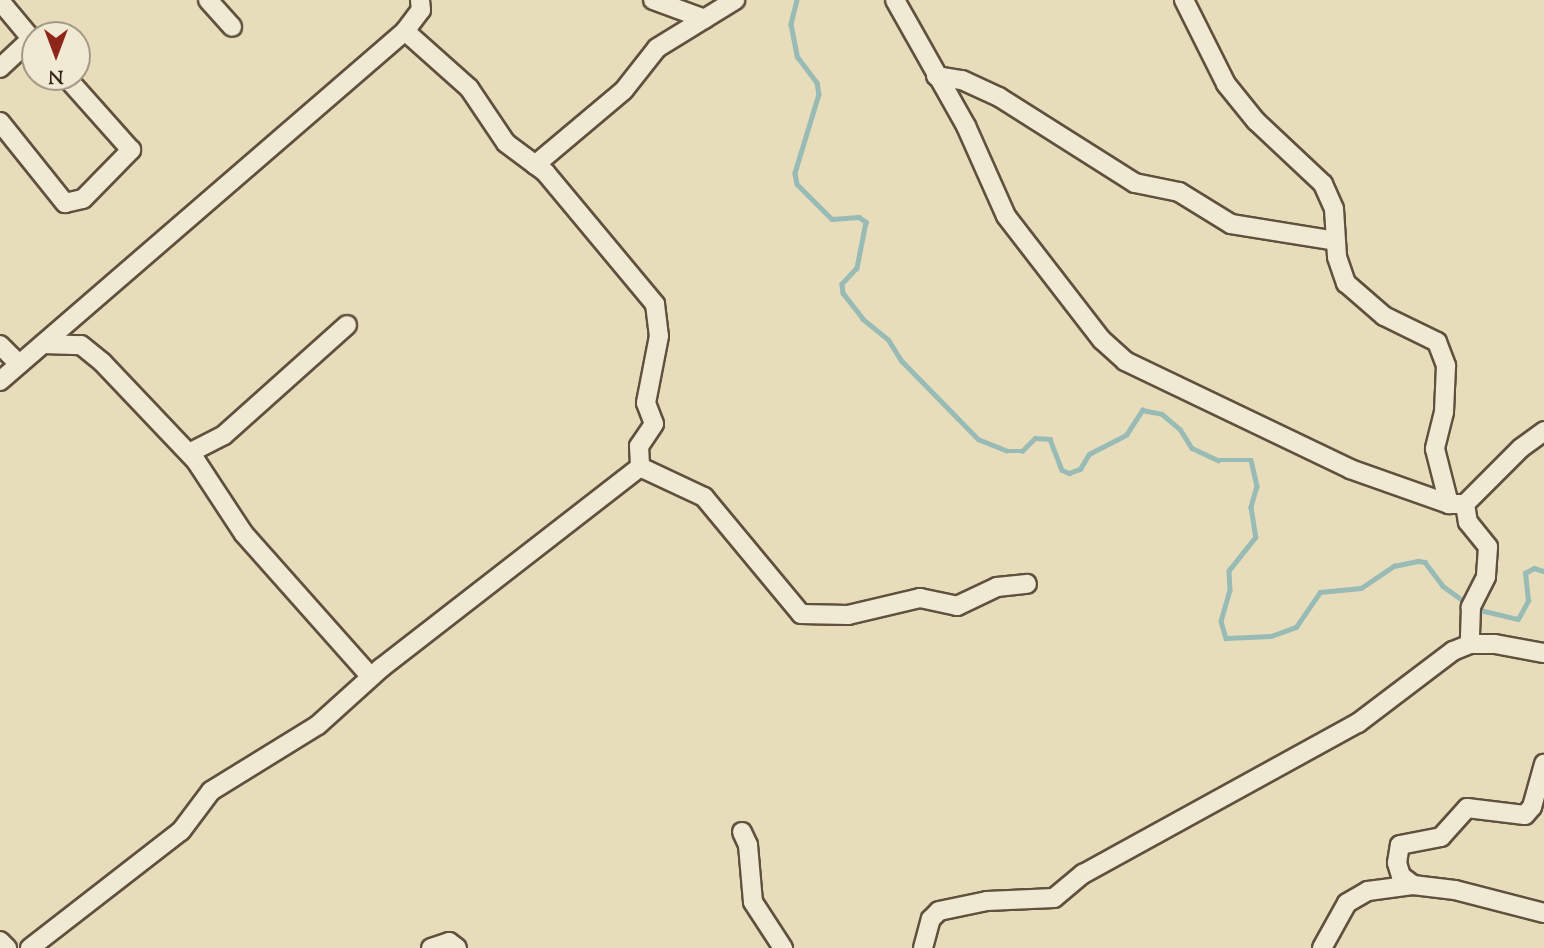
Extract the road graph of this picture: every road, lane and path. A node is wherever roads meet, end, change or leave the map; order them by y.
1 (208, 0) edge
2 (653, 0) edge
3 (735, 0) edge
4 (895, 0) edge
5 (1184, 0) edge
6 (0, 1) edge
7 (424, 3) edge
8 (705, 19) junction
9 (21, 26) edge
10 (232, 27) dead end
11 (405, 31) junction
12 (21, 51) edge
13 (0, 68) edge
14 (936, 76) junction
15 (78, 91) edge
16 (0, 122) edge
17 (535, 165) junction
18 (1336, 241) junction
19 (346, 325) dead end
20 (43, 344) junction
21 (0, 345) edge
22 (19, 365) junction
23 (0, 381) edge
24 (1544, 431) edge
25 (189, 453) junction
26 (640, 467) junction
27 (1457, 504) junction
28 (1027, 584) dead end
29 (1470, 644) junction
30 (1544, 653) edge
31 (371, 677) junction
32 (1544, 764) edge
33 (743, 832) dead end
34 (1413, 885) junction
35 (1544, 913) edge
36 (0, 941) edge
37 (7, 948) edge
38 (30, 948) edge
39 (431, 948) edge
40 (457, 948) edge
41 (783, 948) edge
42 (923, 948) edge
43 (1322, 948) edge

1 - 10 street
2 - 8 street
3 - 8 street
4 - 14 street
5 - 18 street
6 - 9 street
7 - 11 street
8 - 17 street
11 - 17 street
11 - 20 street
12 - 13 street
14 - 18 street
14 - 27 street
15 - 16 street
17 - 26 street
18 - 27 street
19 - 25 street
20 - 22 street
20 - 25 street
21 - 22 street
22 - 23 street
24 - 27 street
25 - 31 street
26 - 28 street
26 - 31 street
27 - 29 street
29 - 30 street
29 - 42 street
31 - 38 street
32 - 34 street
33 - 41 street
34 - 35 street
34 - 43 street
36 - 37 street
39 - 40 street

